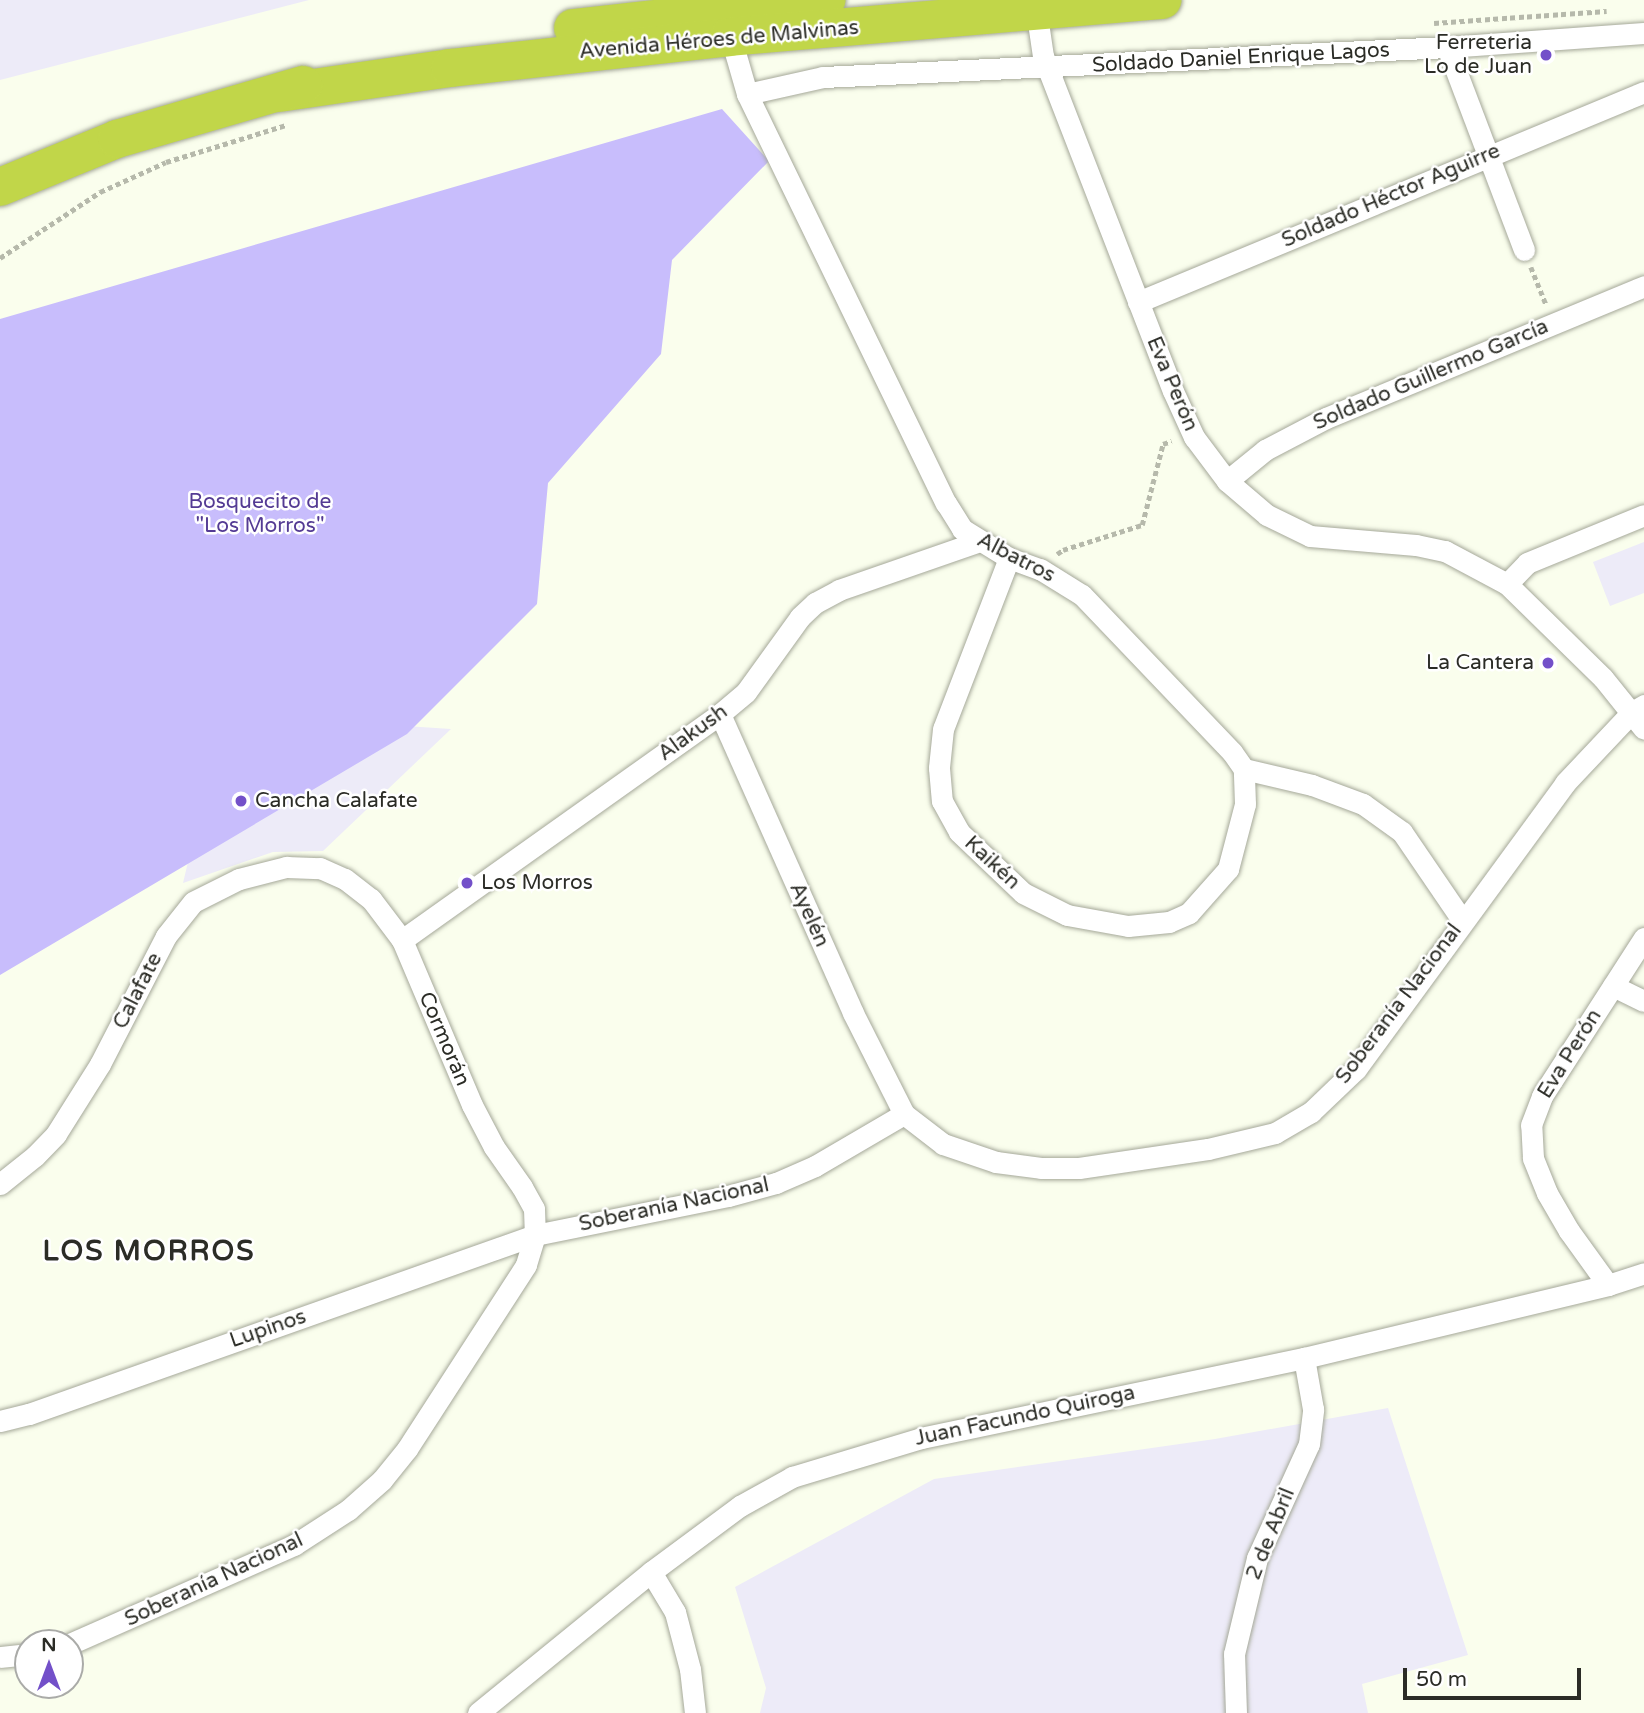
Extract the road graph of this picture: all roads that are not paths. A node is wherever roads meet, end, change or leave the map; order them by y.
1 (826, 0) edge
2 (1162, 0) edge
3 (1036, 6) edge
4 (727, 23) junction
5 (1644, 33) edge
6 (1447, 47) junction
7 (1048, 69) junction
8 (1644, 92) edge
9 (747, 94) junction
10 (117, 139) junction
11 (1488, 155) junction
12 (0, 166) edge
13 (0, 187) edge
14 (1524, 250) road end
15 (1644, 286) edge
16 (1138, 302) junction
17 (1227, 481) junction
18 (1644, 515) edge
19 (980, 541) junction
20 (1009, 558) junction
21 (1507, 584) junction
22 (720, 714) junction
23 (1640, 715) edge
24 (1244, 769) junction
25 (320, 867) joint
26 (1462, 920) junction
27 (1644, 938) edge
28 (402, 940) junction
29 (1613, 986) junction
30 (1644, 1001) edge
31 (904, 1114) junction
32 (0, 1184) edge
33 (535, 1235) junction
34 (1644, 1273) edge
35 (1608, 1285) junction
36 (1304, 1358) junction
37 (0, 1420) edge
38 (652, 1572) junction
39 (84, 1638) edge
40 (478, 1713) edge
41 (695, 1713) edge
42 (1236, 1713) edge

1 - 4 highway, Avenida Héroes de Malvinas
2 - 3 highway, Avenida Héroes de Malvinas
3 - 4 highway, Avenida Héroes de Malvinas
3 - 7 street, Eva Perón
4 - 9 street, Albatros
4 - 10 highway, Avenida Héroes de Malvinas
5 - 6 street, Soldado Daniel Enrique Lagos
6 - 7 street, Soldado Daniel Enrique Lagos
6 - 11 street
7 - 9 street, Soldado Daniel Enrique Lagos
7 - 16 street, Eva Perón
8 - 11 street, Soldado Héctor Aguirre
9 - 19 street, Albatros
10 - 12 street
10 - 13 highway, Avenida Héroes de Malvinas
11 - 14 street
11 - 16 street, Soldado Héctor Aguirre
15 - 17 street, Soldado Guillermo García
16 - 17 street, Eva Perón
17 - 21 street, Eva Perón
18 - 21 street
19 - 20 street, Albatros
19 - 22 street, Alakush
20 - 24 street, Albatros
20 - 24 street, Kaikén
21 - 23 street, Eva Perón
22 - 28 street, Alakush
22 - 31 street, Ayelén
23 - 26 street, Soberanía Nacional
24 - 26 street
25 - 28 street, Cormorán
25 - 32 street, Calafate
26 - 31 street, Soberanía Nacional
27 - 29 street, Eva Perón
28 - 33 street, Cormorán
29 - 30 street
29 - 35 street, Eva Perón
31 - 33 street, Soberanía Nacional
33 - 37 street, Lupinos
33 - 39 street, Soberanía Nacional
34 - 35 street, Juan Facundo Quiroga
35 - 36 street, Juan Facundo Quiroga
36 - 38 street, Juan Facundo Quiroga
36 - 42 street, 2 de Abril
38 - 40 street, Juan Facundo Quiroga
38 - 41 street

